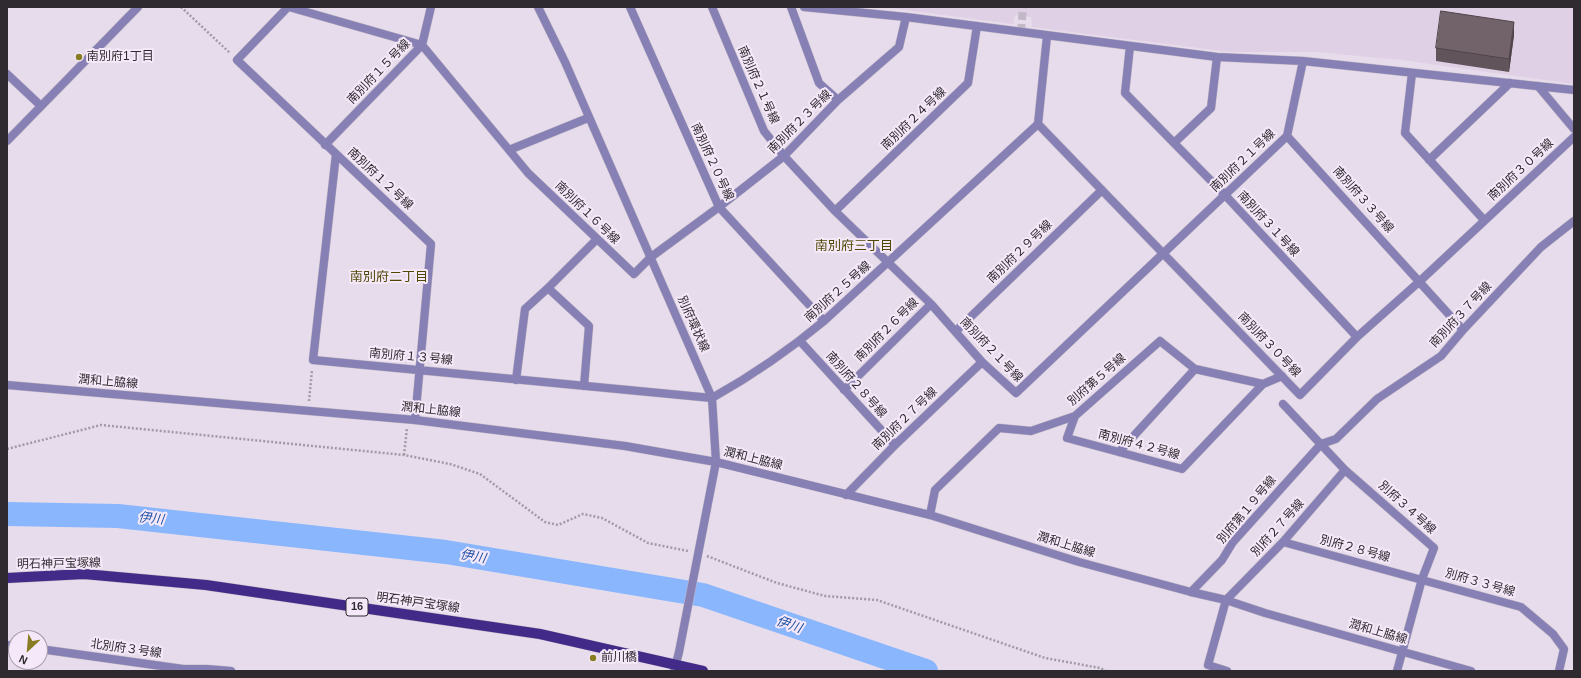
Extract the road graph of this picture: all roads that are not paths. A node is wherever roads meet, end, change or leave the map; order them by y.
1 (138, 7) edge
2 (289, 7) edge
3 (432, 7) edge
4 (538, 7) edge
5 (630, 7) edge
6 (712, 7) edge
7 (791, 7) edge
8 (804, 7) edge
9 (906, 16) junction
10 (977, 26) junction
11 (1047, 36) junction
12 (422, 45) junction
13 (1130, 46) junction
14 (1217, 57) junction
15 (1303, 61) junction
16 (1412, 73) junction
17 (7, 74) edge
18 (1510, 83) junction
19 (1538, 86) junction
20 (1574, 90) edge
21 (838, 100) junction
22 (41, 106) junction
23 (588, 118) junction
24 (1038, 124) junction
25 (1574, 129) edge
26 (1288, 136) junction
27 (1574, 137) edge
28 (7, 142) edge
29 (1174, 143) junction
30 (325, 145) junction
31 (509, 150) junction
32 (336, 154) junction
33 (784, 156) junction
34 (1428, 160) junction
35 (1102, 190) junction
36 (1225, 195) junction
37 (719, 207) junction
38 (835, 211) junction
39 (1484, 220) junction
40 (1574, 221) edge
41 (597, 239) junction
42 (1163, 254) junction
43 (651, 257) junction
44 (888, 263) junction
45 (1420, 281) junction
46 (548, 288) junction
47 (931, 304) junction
48 (824, 321) junction
49 (1463, 330) junction
50 (956, 331) junction
51 (1357, 337) junction
52 (800, 341) junction
53 (982, 362) junction
54 (1195, 369) junction
55 (421, 370) junction
56 (1282, 376) junction
57 (516, 380) junction
58 (1263, 384) junction
59 (7, 385) edge
60 (584, 386) junction
61 (844, 390) junction
62 (712, 398) junction
63 (1283, 404) dead end
64 (1075, 416) junction
65 (412, 420) junction
66 (1321, 444) junction
67 (894, 446) junction
68 (1118, 452) junction
69 (716, 462) junction
70 (1345, 470) junction
71 (846, 495) junction
72 (930, 515) junction
73 (1283, 542) junction
74 (7, 578) edge
75 (1422, 579) junction
76 (1191, 592) junction
77 (1226, 600) junction
78 (48, 650) edge
79 (1402, 652) junction
80 (674, 668) edge
81 (183, 670) edge
82 (208, 670) edge
83 (231, 671) edge
84 (703, 671) edge
85 (1227, 671) edge
86 (1397, 671) edge
87 (1471, 671) edge
88 (1559, 671) edge

1 - 22 street
2 - 12 street
2 - 30 street, 南別府１２号線
3 - 12 street, 南別府１５号線
4 - 23 street, 別府環状線
5 - 37 street, 南別府２０号線
6 - 33 street, 南別府２１号線
7 - 21 street
8 - 9 street
9 - 10 street
9 - 21 street, 南別府２３号線
10 - 11 street
10 - 38 street, 南別府２４号線
11 - 13 street
11 - 24 street
12 - 30 street, 南別府１５号線
12 - 31 street
13 - 14 street
13 - 29 street, 南別府３１号線
14 - 15 street
14 - 29 street
15 - 16 street
15 - 26 street, 南別府２１号線
16 - 18 street
16 - 34 street
17 - 22 street
18 - 19 street
18 - 34 street
19 - 20 street
19 - 25 street
21 - 33 street, 南別府２３号線
22 - 28 street
23 - 31 street
23 - 43 street, 別府環状線
24 - 35 street, 南別府３０号線
24 - 44 street, 南別府２５号線
26 - 36 street, 南別府２１号線
26 - 45 street, 南別府３３号線
27 - 39 street, 南別府３０号線
29 - 36 street, 南別府３１号線
30 - 32 street, 南別府１２号線
31 - 41 street, 南別府１６号線
32 - 55 street, 南別府１２号線
32 - 55 street, 南別府１３号線
33 - 37 street, 南別府２３号線
33 - 38 street, 南別府２１号線
34 - 39 street
35 - 42 street, 南別府３０号線
35 - 50 street, 南別府２９号線
36 - 42 street, 南別府２１号線
36 - 51 street, 南別府３１号線
37 - 43 street, 南別府２３号線
37 - 48 street, 南別府２０号線
38 - 44 street, 南別府２１号線
39 - 45 street, 南別府３０号線
40 - 49 street, 南別府３７号線
41 - 43 street, 南別府１６号線
41 - 46 street
42 - 53 street, 南別府２１号線
42 - 56 street, 南別府３０号線
43 - 62 street, 別府環状線
44 - 47 street, 南別府２１号線
44 - 48 street, 南別府２５号線
45 - 49 street, 南別府３３号線
45 - 51 street, 南別府３０号線
46 - 57 street
46 - 60 street
47 - 50 street, 南別府２１号線
47 - 61 street, 南別府２６号線
48 - 52 street, 南別府２５号線
49 - 66 street, 南別府３７号線
50 - 53 street, 南別府２１号線
51 - 56 street, 南別府３０号線
52 - 61 street, 南別府２８号線
52 - 62 street, 南別府２５号線
53 - 67 street, 南別府２７号線
54 - 58 street, 別府第５号線
54 - 64 street, 別府第５号線
54 - 68 street
55 - 57 street, 南別府１３号線
55 - 65 street, 南別府１２号線
56 - 58 street
57 - 60 street, 南別府１３号線
58 - 68 street, 南別府４２号線
59 - 65 street, 潤和上脇線
60 - 62 street, 南別府１３号線
61 - 67 street, 南別府２８号線
62 - 69 street, 別府環状線
63 - 66 street
64 - 68 street, 南別府４２号線
64 - 72 street, 別府第５号線
65 - 69 street, 潤和上脇線
66 - 70 street, 別府３４号線
66 - 76 street, 別府第１９号線
67 - 71 street, 南別府２７号線
69 - 71 street, 潤和上脇線
69 - 80 street, 別府環状線
70 - 73 street, 別府２７号線
70 - 75 street, 別府３４号線
71 - 72 street, 潤和上脇線
72 - 76 street, 潤和上脇線
73 - 75 street, 別府２８号線
73 - 77 street, 別府２７号線
74 - 80 main road, 明石神戸宝塚線 / 16
75 - 79 street, 別府３４号線
75 - 88 street, 別府３３号線
76 - 77 street, 潤和上脇線
77 - 79 street, 潤和上脇線
77 - 85 street
78 - 81 street, 北別府３号線
79 - 86 street, 別府３４号線
79 - 87 street, 潤和上脇線
80 - 84 main road, 明石神戸宝塚線 / 16
81 - 82 street, 北別府３号線
82 - 83 street, 北別府３号線

